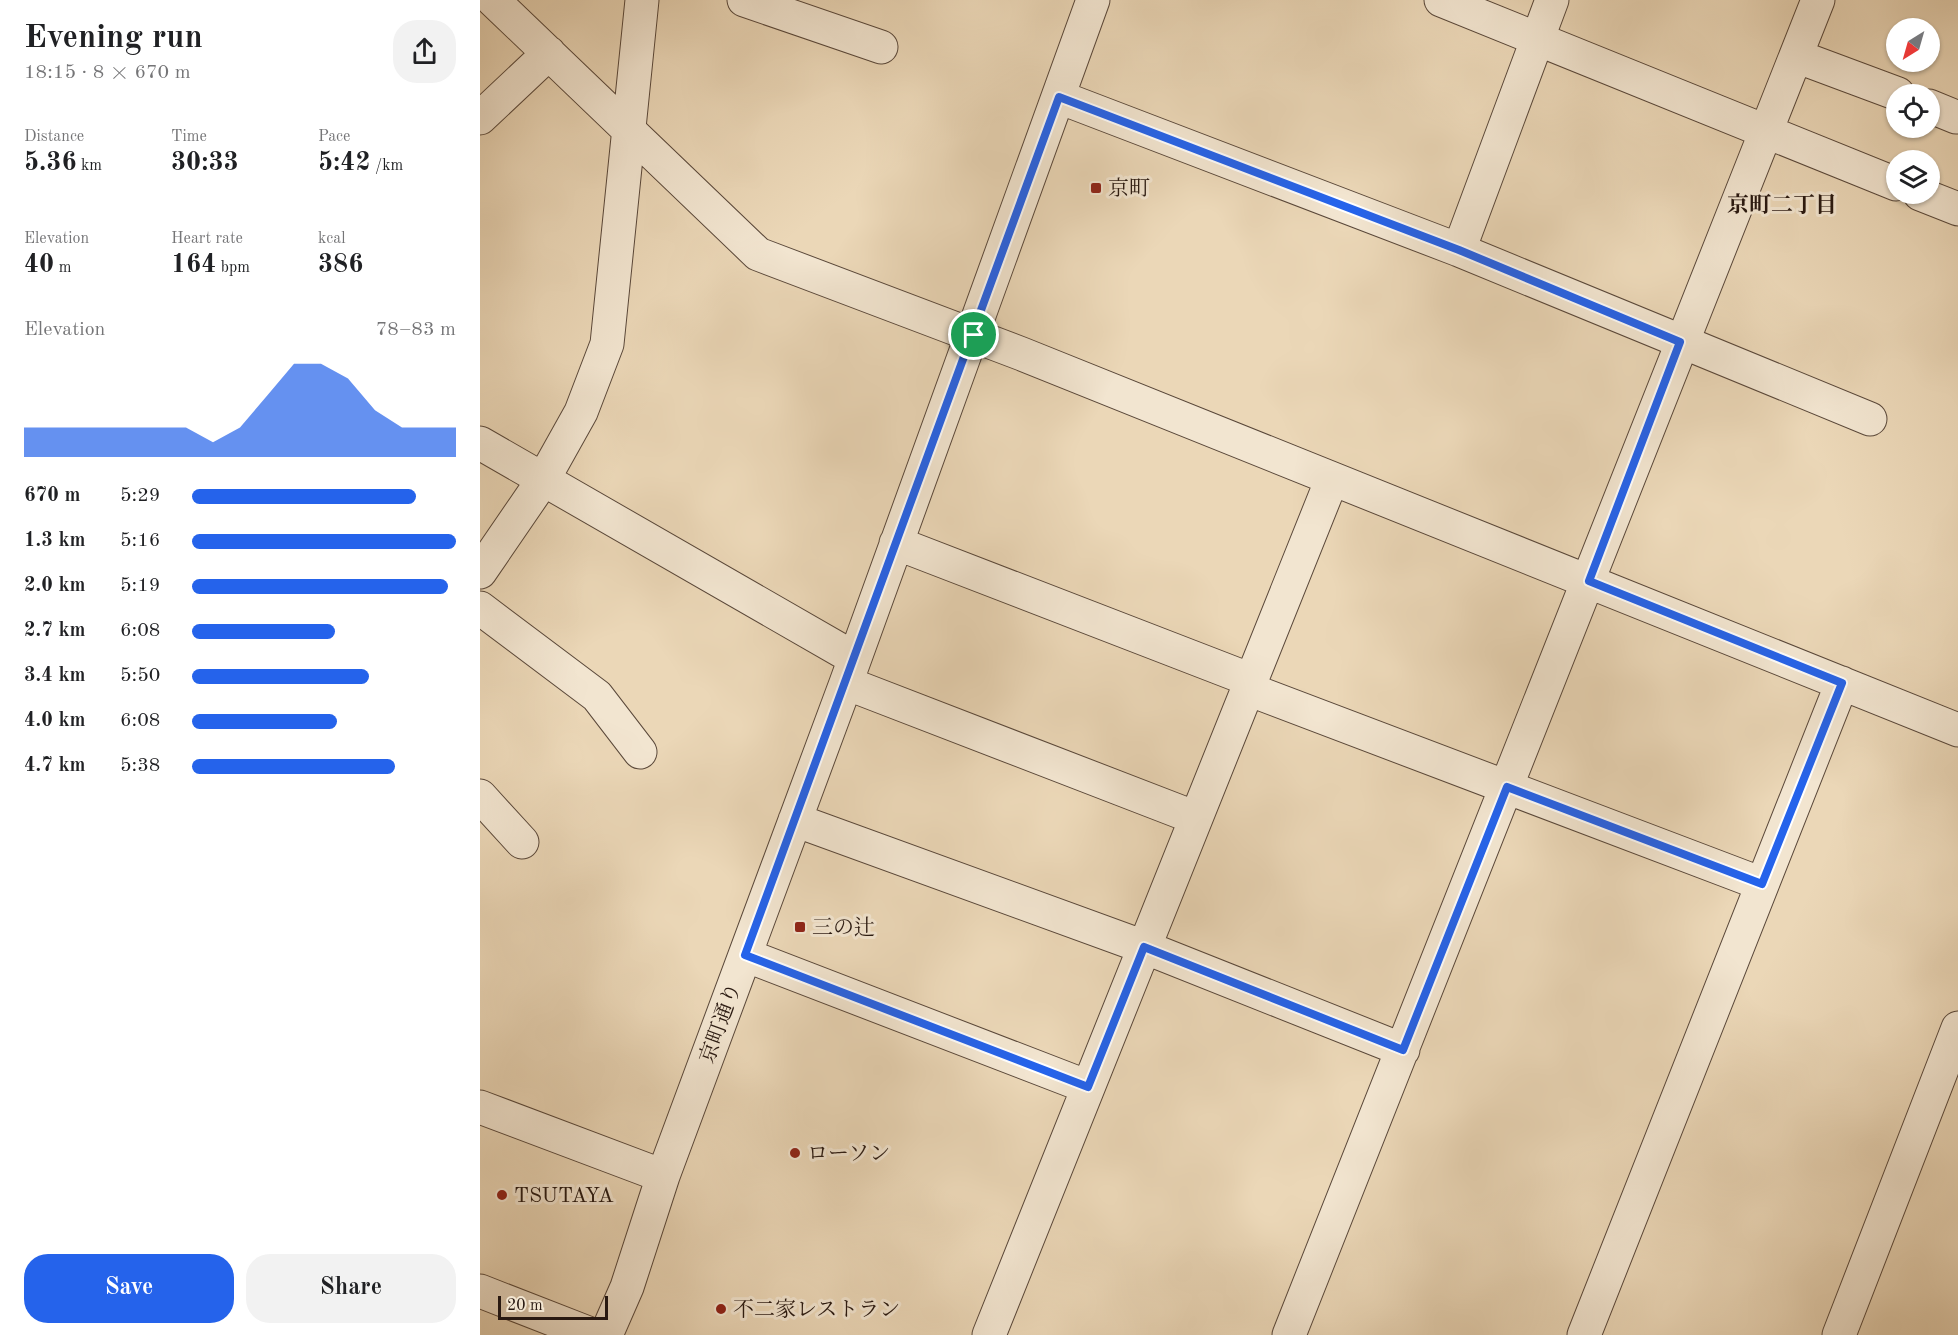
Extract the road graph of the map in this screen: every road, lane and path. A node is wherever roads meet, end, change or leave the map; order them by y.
1 (493, 0) edge
2 (642, 0) edge
3 (744, 0) edge
4 (1093, 0) edge
5 (1441, 0) edge
6 (1552, 0) edge
7 (1818, 0) edge
8 (1537, 39) junction
9 (881, 47) dead end
10 (549, 52) junction
11 (1796, 56) junction
12 (1886, 90) edge
13 (1059, 97) junction
14 (480, 118) edge
15 (628, 128) junction
16 (1766, 132) junction
17 (1886, 180) edge
18 (1940, 202) edge
19 (1958, 209) edge
20 (1459, 250) junction
21 (974, 335) junction
22 (1680, 342) junction
23 (1870, 418) dead end
24 (480, 443) edge
25 (1332, 479) junction
26 (543, 480) junction
27 (896, 543) junction
28 (480, 572) edge
29 (1589, 581) junction
30 (480, 608) edge
31 (850, 670) junction
32 (1842, 683) junction
33 (1249, 685) junction
34 (1958, 730) edge
35 (640, 752) dead end
36 (1507, 787) junction
37 (480, 796) edge
38 (1196, 818) junction
39 (795, 820) junction
40 (522, 842) dead end
41 (1762, 884) junction
42 (1144, 947) junction
43 (745, 955) junction
44 (1958, 1028) edge
45 (1403, 1050) junction
46 (1088, 1087) junction
47 (480, 1107) edge
48 (663, 1176) junction
49 (480, 1291) edge
50 (593, 1335) edge
51 (606, 1335) edge
52 (989, 1335) edge
53 (1289, 1335) edge
54 (1584, 1335) edge
55 (1839, 1335) edge

1 - 10 street
2 - 15 street
3 - 9 street
4 - 13 street, 京町通り
5 - 8 street
6 - 8 street
7 - 11 street
8 - 16 street
8 - 20 street
10 - 14 street
10 - 15 street
11 - 12 street
11 - 16 street
13 - 20 street
13 - 21 street, 京町通り
15 - 21 street
15 - 26 street
16 - 17 street
16 - 22 street
18 - 19 street
20 - 22 street
21 - 25 street
21 - 27 street, 京町通り
22 - 23 street
22 - 29 street
24 - 26 street
25 - 29 street
25 - 33 street
26 - 28 street
26 - 31 street
27 - 31 street, 京町通り
27 - 33 street
29 - 32 street
29 - 36 street
30 - 35 street
31 - 38 street
31 - 39 street, 京町通り
32 - 34 street
32 - 41 street
33 - 36 street
33 - 38 street
36 - 41 street
36 - 45 street
37 - 40 street
38 - 42 street
39 - 42 street
39 - 43 street, 京町通り
41 - 54 street
42 - 45 street
42 - 46 street
43 - 46 street
43 - 48 street, 京町通り
44 - 55 street
45 - 53 street
46 - 52 street
47 - 48 street
48 - 51 street, 京町通り
49 - 50 street

